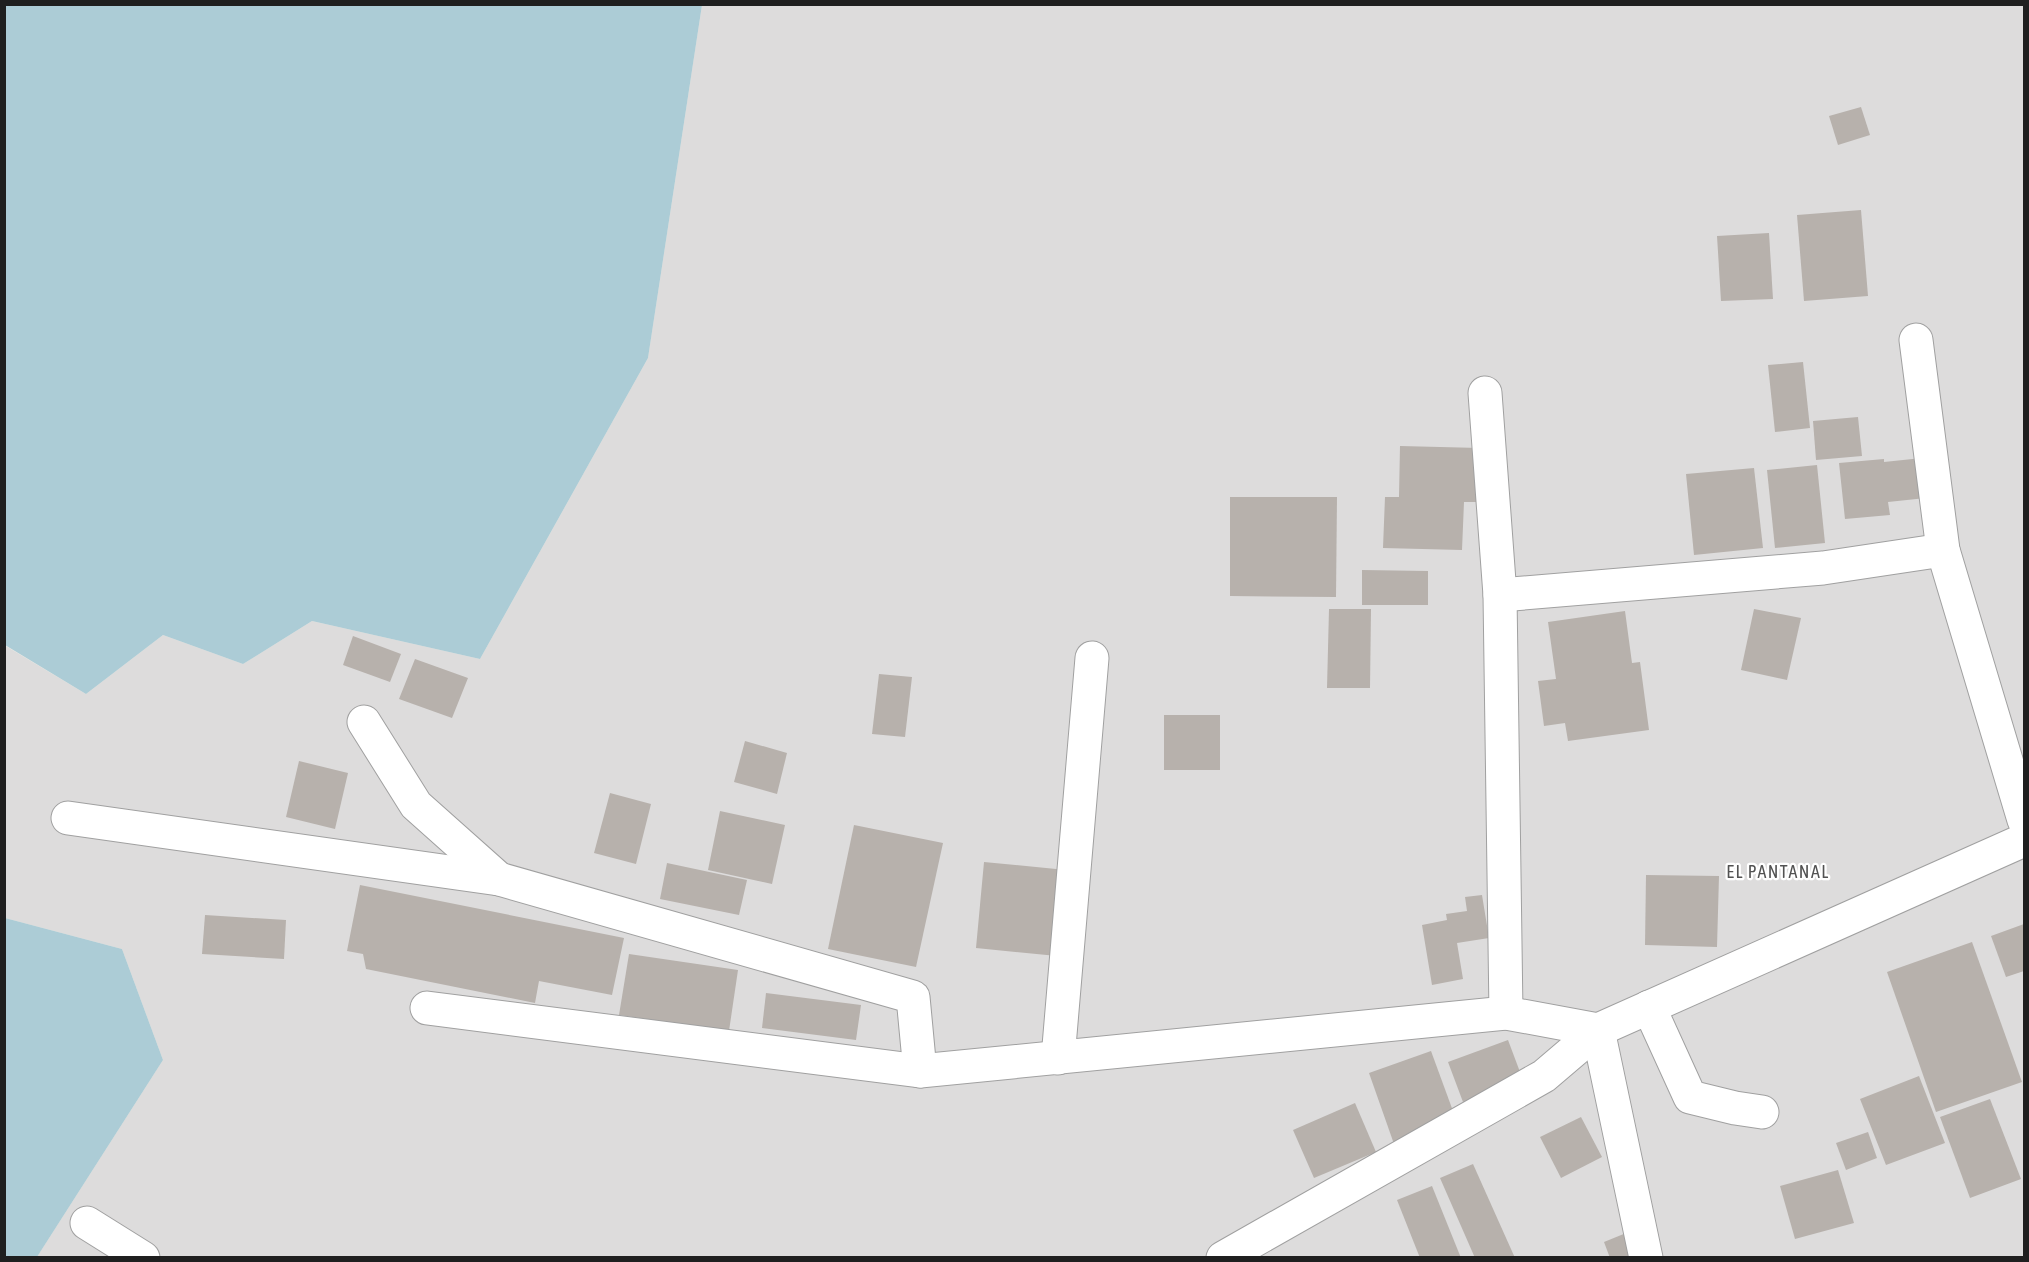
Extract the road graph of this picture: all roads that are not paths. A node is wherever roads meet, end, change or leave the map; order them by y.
1 (1916, 340) dead end
2 (1485, 393) dead end
3 (1943, 550) junction
4 (1500, 595) junction
5 (1092, 658) dead end
6 (364, 722) dead end
7 (68, 818) dead end
8 (2025, 820) edge
9 (2025, 840) edge
10 (499, 879) junction
11 (1649, 1007) junction
12 (427, 1008) dead end
13 (1506, 1013) junction
14 (1598, 1030) junction
15 (1058, 1058) junction
16 (920, 1071) junction
17 (1762, 1112) dead end
18 (87, 1222) dead end
19 (143, 1257) edge
20 (1223, 1257) edge
21 (1646, 1257) edge

1 - 3 street
2 - 4 street
3 - 4 street
3 - 8 street
4 - 13 street
5 - 15 street
6 - 10 street
7 - 10 street
9 - 11 street
10 - 16 street
11 - 14 street
11 - 17 street
12 - 16 street
13 - 14 street
13 - 15 street
14 - 20 street
14 - 21 street
15 - 16 street
18 - 19 street

